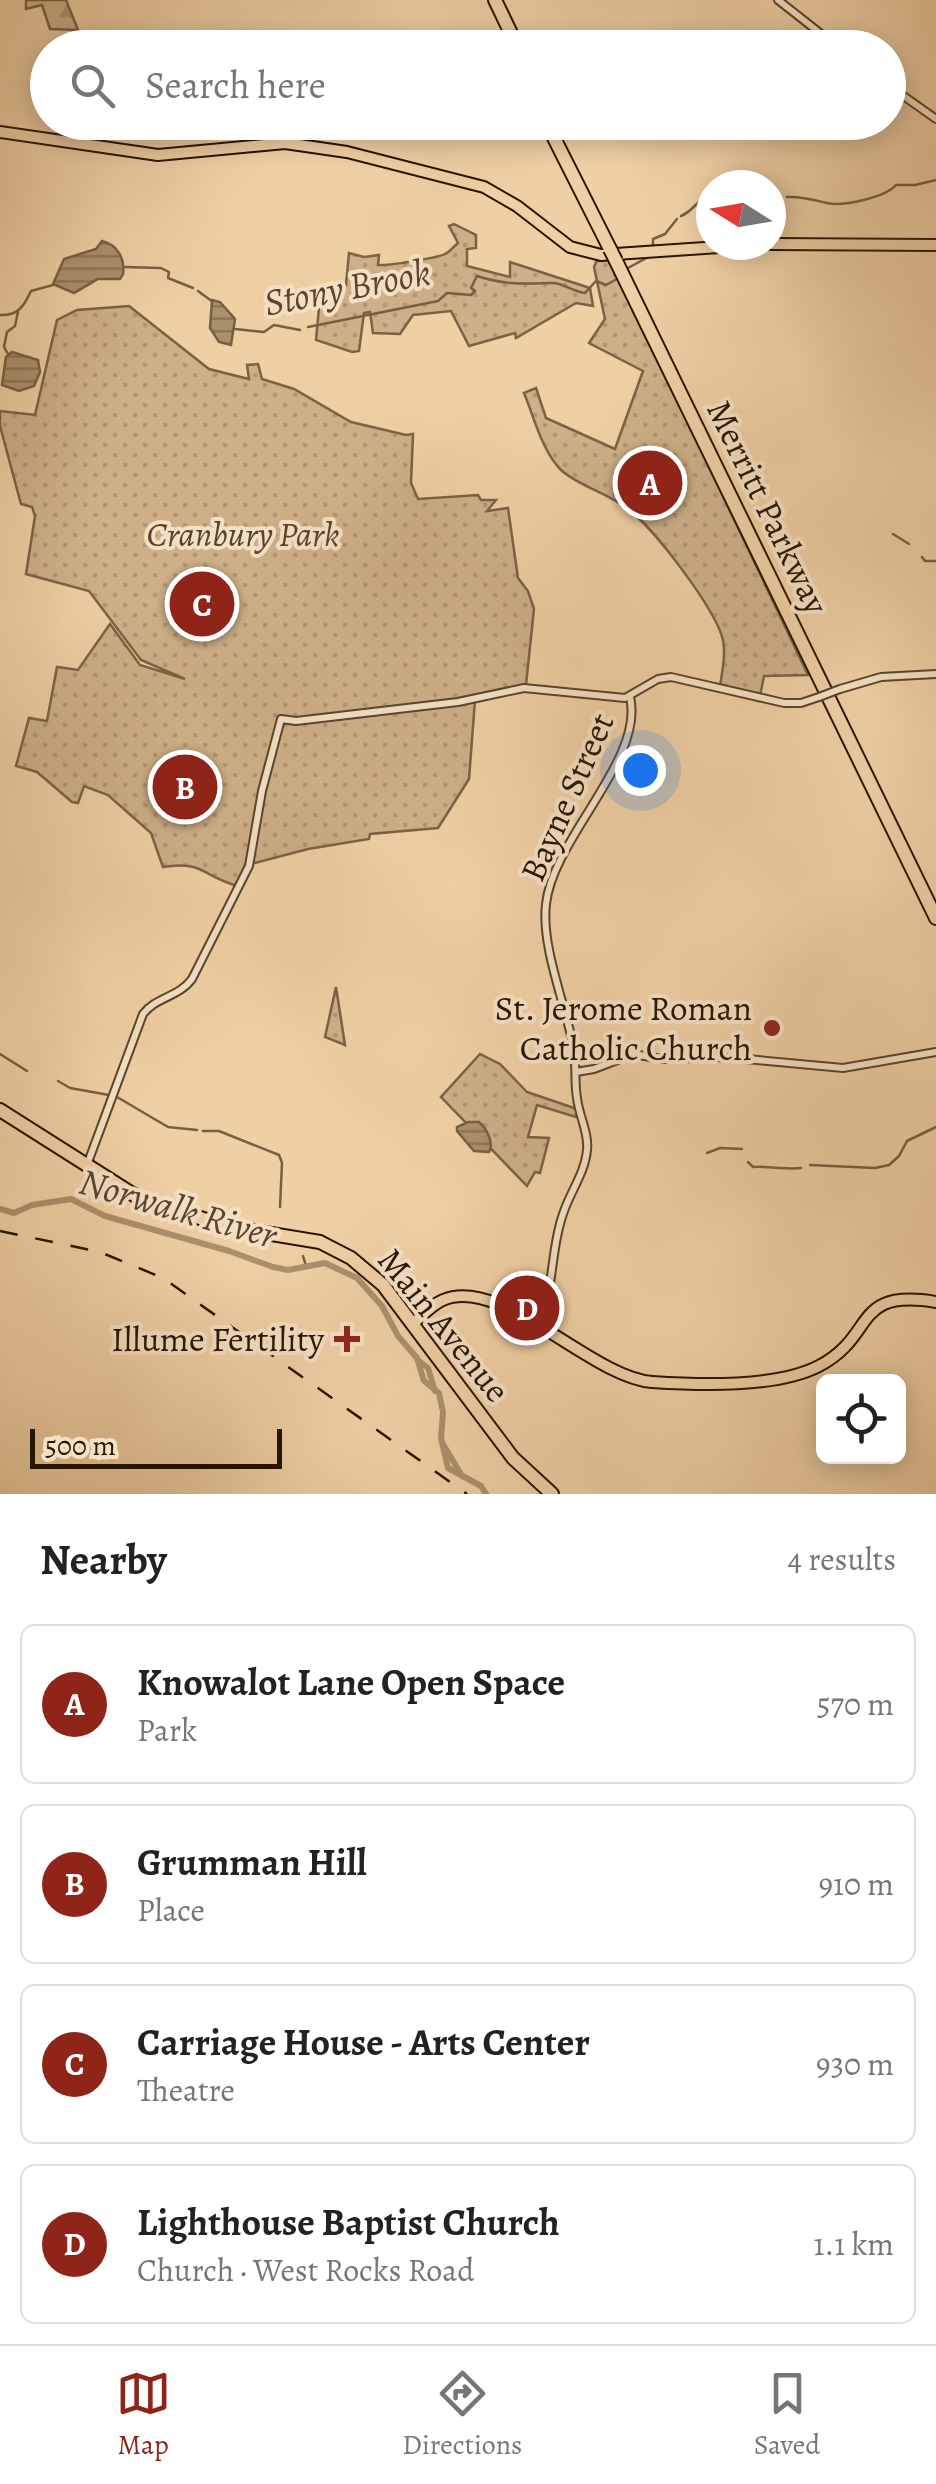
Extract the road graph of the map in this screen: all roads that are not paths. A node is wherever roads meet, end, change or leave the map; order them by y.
1 (486, 0) edge
2 (494, 0) edge
3 (779, 1) edge
4 (501, 30) edge
5 (509, 30) edge
6 (816, 30) edge
7 (906, 98) edge
8 (936, 119) edge
9 (0, 132) edge
10 (30, 136) edge
11 (55, 140) edge
12 (555, 140) edge
13 (562, 140) edge
14 (786, 244) edge
15 (936, 244) edge
16 (696, 248) edge
17 (615, 254) junction
18 (936, 674) edge
19 (630, 697) junction
20 (936, 902) edge
21 (936, 918) edge
22 (936, 1052) edge
23 (576, 1072) junction
24 (0, 1110) edge
25 (87, 1165) junction
26 (936, 1302) edge
27 (412, 1324) junction
28 (538, 1324) junction
29 (552, 1494) edge

1 - 4 highway
2 - 5 highway
3 - 6 street
7 - 8 street
9 - 10 main road
11 - 16 main road
12 - 17 highway, Merritt Parkway
13 - 17 highway, Merritt Parkway
14 - 15 main road
17 - 20 highway, Merritt Parkway
17 - 21 highway, Merritt Parkway
18 - 19 street, bridge
19 - 23 street, Bayne Street
19 - 25 street
22 - 23 street
23 - 28 street, Bayne Street
24 - 25 highway, Main Avenue
25 - 27 highway, Main Avenue
26 - 28 main road
27 - 28 main road
27 - 29 highway, Main Avenue

